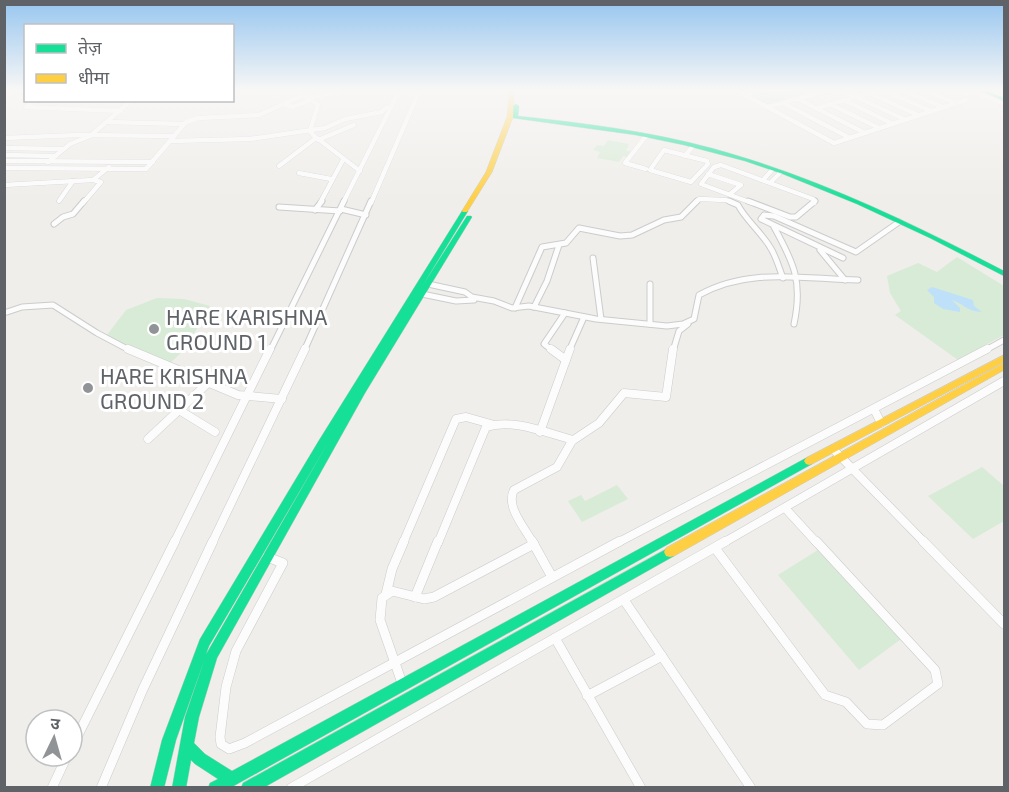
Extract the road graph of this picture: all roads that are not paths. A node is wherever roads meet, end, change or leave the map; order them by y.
1 (103, 126) edge
2 (181, 126) edge
3 (312, 126) edge
4 (332, 126) edge
5 (351, 126) edge
6 (382, 126) edge
7 (404, 126) edge
8 (510, 126) edge
9 (587, 126) edge
10 (599, 126) edge
11 (803, 126) edge
12 (827, 126) edge
13 (851, 126) edge
14 (875, 126) edge
15 (886, 126) edge
16 (879, 128) junction
17 (310, 131) junction
18 (865, 133) junction
19 (90, 136) junction
20 (174, 136) junction
21 (646, 136) junction
22 (4, 138) edge
23 (850, 138) junction
24 (317, 139) junction
25 (171, 141) junction
26 (4, 148) edge
27 (63, 149) junction
28 (690, 152) junction
29 (27, 155) junction
30 (56, 156) junction
31 (5, 157) edge
32 (343, 160) junction
33 (20, 161) junction
34 (49, 162) junction
35 (153, 162) junction
36 (279, 166) dead end
37 (109, 167) junction
38 (4, 168) edge
39 (13, 168) junction
40 (42, 168) junction
41 (73, 168) junction
42 (646, 169) dead end
43 (360, 171) junction
44 (776, 172) junction
45 (299, 173) dead end
46 (708, 174) junction
47 (752, 175) junction
48 (331, 179) junction
49 (764, 179) junction
50 (93, 180) junction
51 (73, 181) junction
52 (60, 182) junction
53 (771, 182) junction
54 (4, 184) edge
55 (741, 185) junction
56 (730, 194) junction
57 (59, 201) dead end
58 (279, 207) dead end
59 (315, 210) junction
60 (340, 210) junction
61 (366, 215) junction
62 (899, 222) junction
63 (54, 224) dead end
64 (774, 227) junction
65 (560, 245) junction
66 (819, 248) junction
67 (593, 258) dead end
68 (843, 258) dead end
69 (1005, 274) edge
70 (783, 278) junction
71 (799, 279) junction
72 (1005, 279) edge
73 (845, 280) junction
74 (858, 280) dead end
75 (429, 284) junction
76 (650, 284) dead end
77 (426, 295) junction
78 (500, 304) junction
79 (534, 307) junction
80 (515, 308) junction
81 (4, 313) edge
82 (565, 313) junction
83 (584, 317) junction
84 (601, 319) junction
85 (690, 322) junction
86 (650, 324) junction
87 (794, 324) dead end
88 (1005, 340) edge
89 (1005, 358) edge
90 (566, 360) junction
91 (1005, 366) edge
92 (1005, 381) edge
93 (209, 382) junction
94 (246, 398) junction
95 (282, 399) junction
96 (179, 410) junction
97 (876, 414) junction
98 (492, 424) junction
99 (215, 432) dead end
100 (540, 432) junction
101 (148, 439) dead end
102 (573, 440) junction
103 (833, 449) junction
104 (841, 457) junction
105 (853, 469) junction
106 (785, 508) junction
107 (534, 544) junction
108 (715, 548) junction
109 (275, 559) junction
110 (552, 577) junction
111 (386, 594) junction
112 (416, 597) junction
113 (624, 600) junction
114 (1005, 624) edge
115 (555, 638) junction
116 (662, 656) junction
117 (398, 671) junction
118 (587, 696) junction
119 (84, 723) edge
120 (187, 745) junction
121 (61, 768) edge
122 (230, 778) junction
123 (52, 788) edge
124 (101, 788) edge
125 (157, 788) edge
126 (179, 788) edge
127 (215, 788) edge
128 (248, 788) edge
129 (291, 788) edge
130 (641, 788) edge
131 (751, 788) edge

1 - 19 street
2 - 20 street
3 - 17 street
4 - 17 street
5 - 24 street
6 - 43 street
7 - 61 street
8 - 75 street
9 - 21 street
10 - 69 street
11 - 23 street
12 - 23 street
13 - 18 street
14 - 16 street
15 - 16 street
16 - 18 street
17 - 24 street
17 - 25 street
18 - 23 street
19 - 20 street
19 - 22 street
19 - 27 street
20 - 25 street
21 - 28 street
21 - 42 street
24 - 32 street
24 - 36 street
25 - 35 street
26 - 27 street
27 - 30 street
28 - 28 street
28 - 44 street
29 - 30 street
29 - 31 street
29 - 33 street
30 - 34 street
31 - 33 street
32 - 43 street
32 - 48 street
33 - 34 street
33 - 39 street
34 - 35 street
34 - 40 street
35 - 37 street
37 - 41 street
37 - 50 street
38 - 39 street
39 - 40 street
40 - 41 street
41 - 52 street
43 - 60 street
44 - 49 street
44 - 53 street
44 - 62 street
45 - 48 street
46 - 47 street
46 - 55 street
46 - 56 street
47 - 49 street
47 - 55 street
48 - 59 street
49 - 53 street
50 - 51 street
50 - 63 street
51 - 52 street
51 - 57 street
52 - 54 street
53 - 56 street
55 - 56 street
58 - 59 street
59 - 60 street
60 - 61 street
60 - 94 street
61 - 95 street
62 - 64 street
62 - 72 street
64 - 66 street
64 - 71 street
65 - 70 street
65 - 79 street
65 - 80 street
66 - 68 street
66 - 73 street
67 - 84 street
70 - 71 street
70 - 85 street
71 - 73 street
71 - 87 street
73 - 74 street
75 - 77 street
75 - 78 street
75 - 125 street
76 - 86 street
77 - 78 street
77 - 109 street
78 - 80 street
79 - 80 street
79 - 82 street
81 - 93 street
82 - 83 street
82 - 90 street
83 - 84 street
83 - 90 street
84 - 86 street
85 - 86 street
85 - 102 street
88 - 97 street
89 - 97 street
90 - 100 street
91 - 104 street
92 - 105 street
93 - 94 street
93 - 96 street
94 - 95 street
94 - 119 street
95 - 124 street
96 - 99 street
96 - 101 street
97 - 103 street
97 - 110 street
98 - 100 street
98 - 111 street
98 - 112 street
100 - 102 street
102 - 107 street
103 - 104 street
103 - 117 street
104 - 105 street
104 - 128 street
105 - 106 street
105 - 114 street
106 - 108 street
106 - 108 street
107 - 110 street
107 - 112 street
108 - 113 street
109 - 117 street
109 - 120 street
110 - 117 street
111 - 112 street
111 - 117 street
113 - 115 street
113 - 116 street
115 - 118 street
115 - 129 street
116 - 118 street
116 - 131 street
117 - 122 street
118 - 130 street
120 - 122 street
120 - 126 street
121 - 123 street
122 - 127 street

